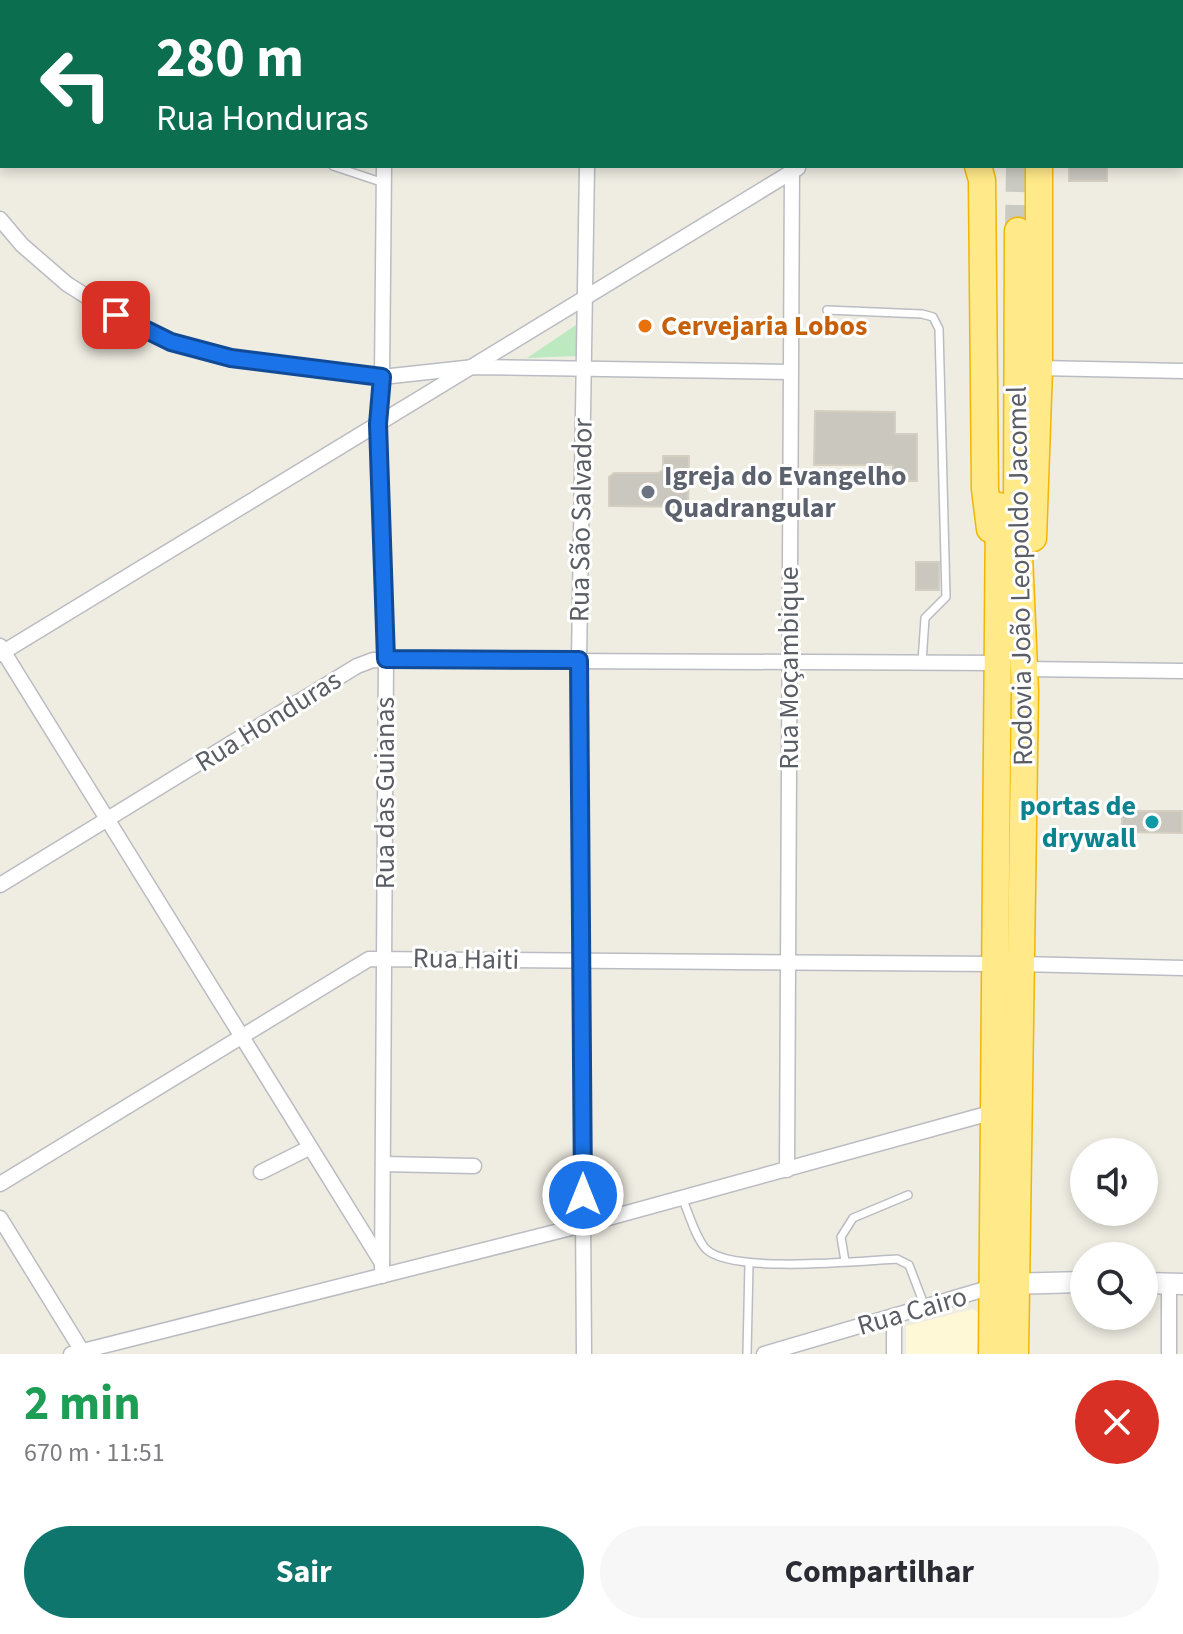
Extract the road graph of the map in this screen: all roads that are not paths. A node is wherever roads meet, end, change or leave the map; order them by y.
1 (339, 168) edge
2 (384, 168) edge
3 (587, 168) edge
4 (795, 168) edge
5 (979, 168) edge
6 (1039, 168) edge
7 (384, 183) junction
8 (0, 219) edge
9 (585, 297) junction
10 (827, 310) dead end
11 (583, 366) junction
12 (474, 367) junction
13 (1039, 368) junction
14 (1183, 371) edge
15 (790, 372) junction
16 (382, 377) junction
17 (378, 424) junction
18 (998, 589) junction
19 (1, 650) edge
20 (386, 659) junction
21 (579, 660) junction
22 (789, 662) junction
23 (922, 662) junction
24 (997, 663) junction
25 (1024, 669) junction
26 (1183, 671) edge
27 (107, 820) junction
28 (0, 885) edge
29 (384, 958) junction
30 (582, 960) junction
31 (788, 963) junction
32 (1008, 964) junction
33 (1183, 968) edge
34 (241, 1036) junction
35 (994, 1112) junction
36 (309, 1148) junction
37 (383, 1164) junction
38 (474, 1166) dead end
39 (787, 1170) junction
40 (261, 1172) dead end
41 (0, 1184) edge
42 (908, 1195) dead end
43 (682, 1198) junction
44 (0, 1218) edge
45 (583, 1225) junction
46 (845, 1261) junction
47 (749, 1264) junction
48 (382, 1269) junction
49 (1070, 1282) edge
50 (1003, 1284) junction
51 (1176, 1284) edge
52 (925, 1307) junction
53 (894, 1316) junction
54 (76, 1353) edge
55 (584, 1354) edge
56 (747, 1354) edge
57 (764, 1354) edge
58 (894, 1354) edge
59 (992, 1354) edge
60 (1015, 1354) edge
61 (1169, 1354) edge

1 - 7 lane
2 - 7 street, Rua das Guianas
3 - 9 street, Rua São Salvador
4 - 9 street
4 - 15 street, Rua Moçambique
5 - 18 highway
6 - 13 highway
7 - 16 street, Rua das Guianas
8 - 16 street
9 - 11 street, Rua São Salvador
9 - 12 street
10 - 23 lane
11 - 12 street
11 - 15 street
11 - 21 street, Rua São Salvador
12 - 16 street
12 - 17 street
13 - 14 street
13 - 25 highway
15 - 22 street, Rua Moçambique
16 - 17 street, Rua das Guianas
17 - 19 street
17 - 20 street, Rua das Guianas
18 - 24 highway, Rodovia João Leopoldo Jacomel
18 - 25 highway, Rodovia João Leopoldo Jacomel
19 - 27 street
20 - 21 street, Rua Honduras
20 - 27 street, Rua Honduras
20 - 29 street, Rua das Guianas
21 - 22 street, Rua Honduras
21 - 30 street, Rua São Salvador
22 - 23 street, Rua Honduras
22 - 31 street, Rua Moçambique
23 - 24 street, Rua Honduras
24 - 32 highway, Rodovia João Leopoldo Jacomel
25 - 26 street
25 - 32 highway, Rodovia João Leopoldo Jacomel
27 - 28 street, Rua Honduras
27 - 34 street
29 - 30 street, Rua Haiti
29 - 34 street, Rua Haiti
29 - 37 street, Rua das Guianas
30 - 31 street, Rua Haiti
30 - 45 street, Rua São Salvador
31 - 32 street, Rua Haiti
31 - 39 street, Rua Moçambique
32 - 33 street, Rua Haiti
32 - 35 highway, Rodovia João Leopoldo Jacomel
32 - 50 highway, Rodovia João Leopoldo Jacomel
34 - 36 street
34 - 41 street, Rua Haiti
35 - 39 street
35 - 50 highway, Rodovia João Leopoldo Jacomel
36 - 40 street
36 - 48 street
37 - 38 street
37 - 48 street, Rua das Guianas
39 - 43 street
42 - 46 lane
43 - 45 street
43 - 47 lane
44 - 54 street
45 - 48 street
45 - 55 street, Rua São Salvador
46 - 47 lane
46 - 52 lane
47 - 56 lane
48 - 54 street
49 - 50 street
50 - 52 street, Rua Cairo
50 - 59 highway, Rodovia João Leopoldo Jacomel
50 - 60 highway, Rodovia João Leopoldo Jacomel
51 - 61 street
52 - 53 street, Rua Cairo
53 - 57 street, Rua Cairo
53 - 58 street

